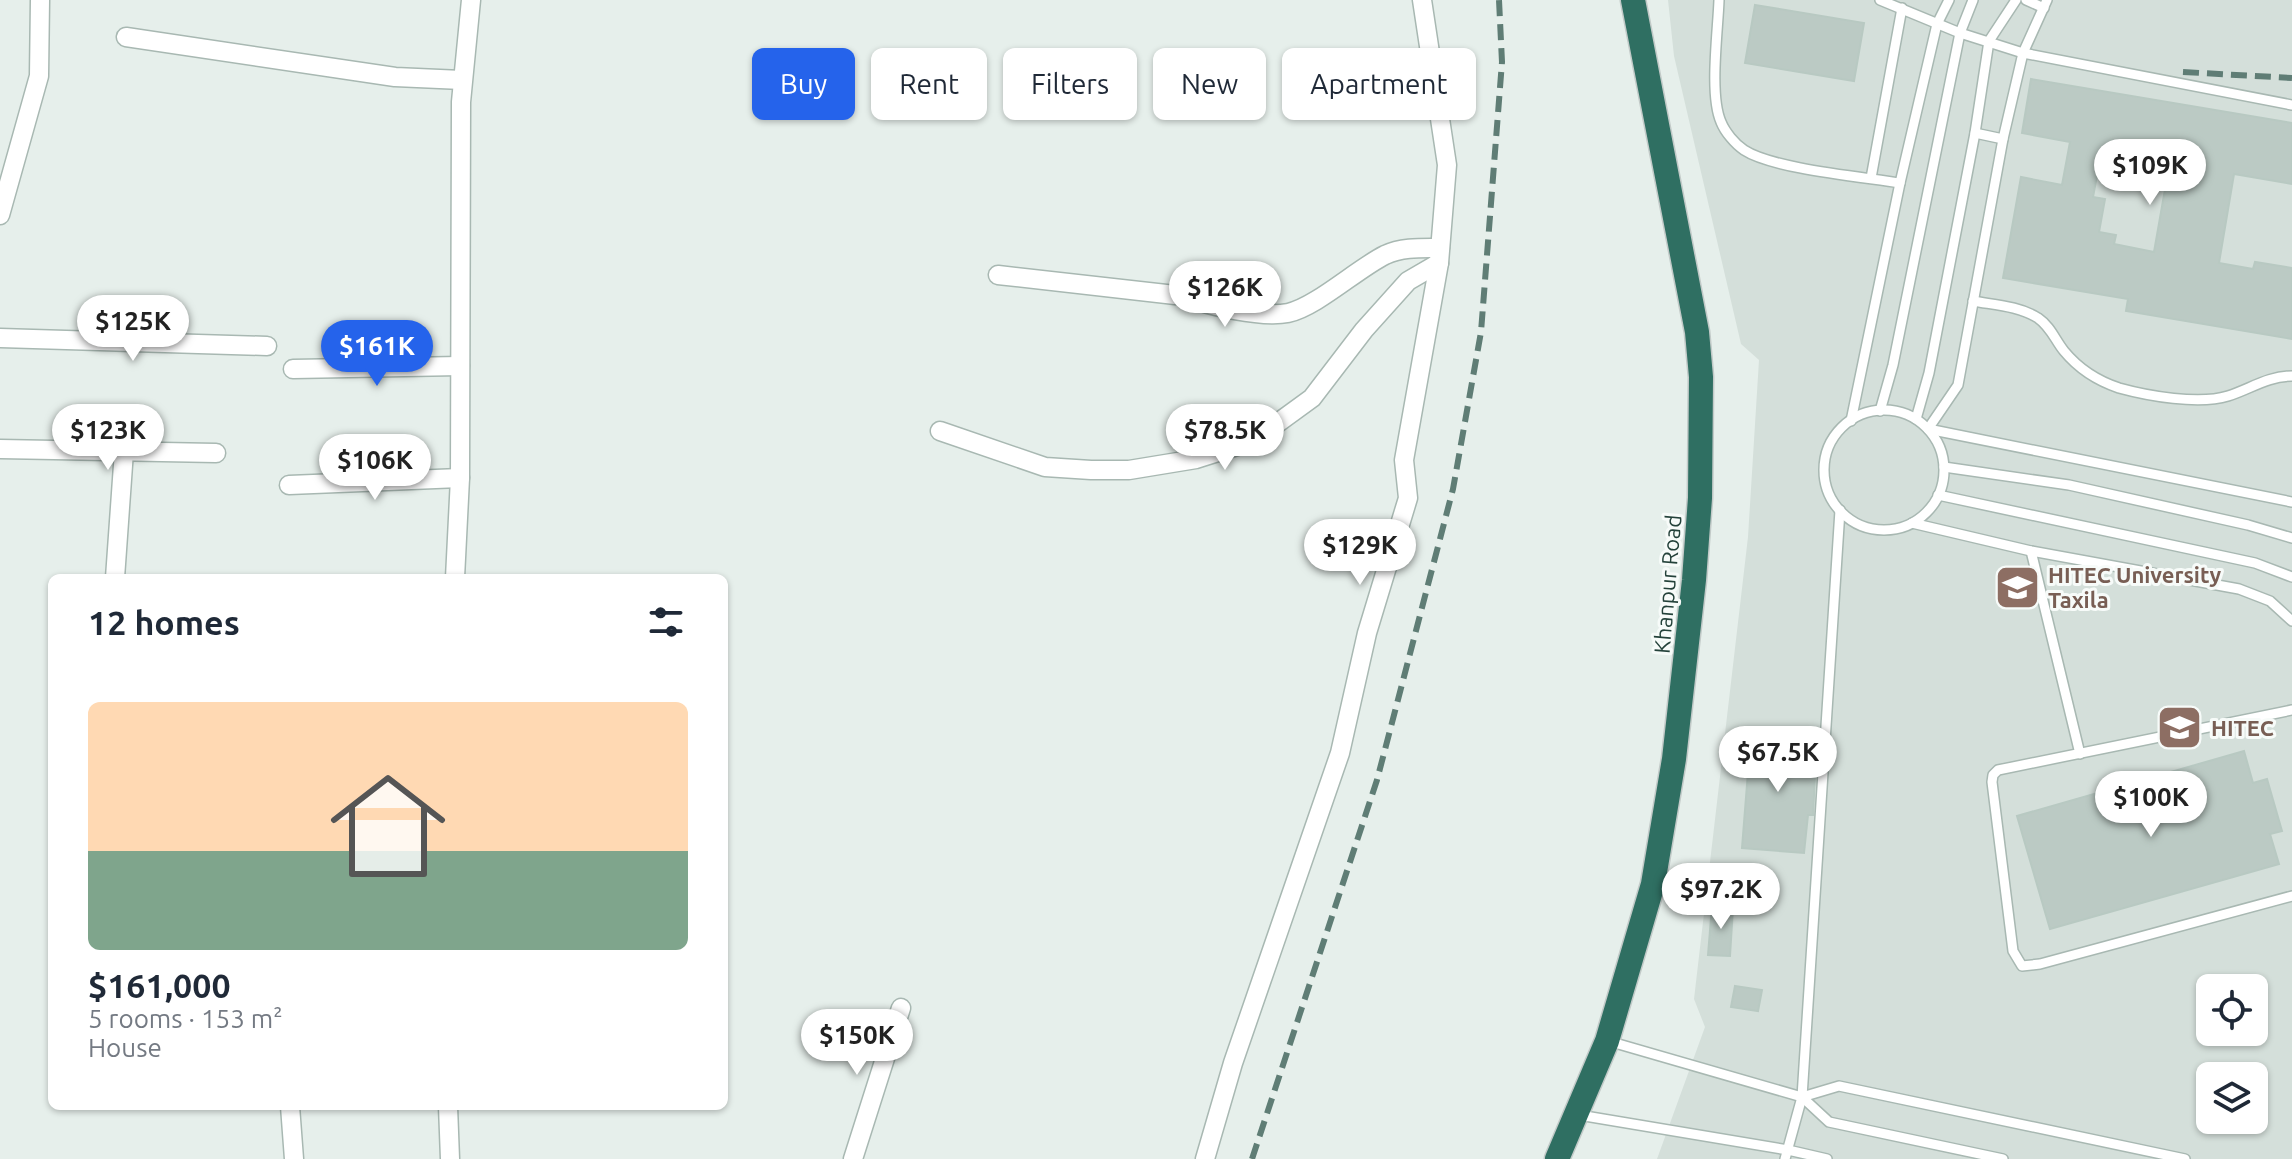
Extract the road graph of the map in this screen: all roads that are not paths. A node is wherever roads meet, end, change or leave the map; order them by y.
1 (40, 0) edge
2 (471, 0) edge
3 (1422, 0) edge
4 (1633, 0) edge
5 (1719, 0) edge
6 (1880, 0) edge
7 (1949, 0) edge
8 (1973, 0) edge
9 (2016, 0) edge
10 (2026, 0) edge
11 (2046, 4) edge
12 (1902, 8) junction
13 (1937, 24) junction
14 (1960, 33) junction
15 (126, 37) dead end
16 (1989, 41) junction
17 (2023, 53) junction
18 (462, 80) junction
19 (2292, 105) edge
20 (1975, 133) junction
21 (2003, 139) junction
22 (1871, 178) junction
23 (1900, 183) junction
24 (0, 215) edge
25 (1439, 256) junction
26 (998, 275) dead end
27 (1973, 301) junction
28 (0, 338) edge
29 (267, 346) dead end
30 (460, 366) junction
31 (293, 369) dead end
32 (2292, 376) edge
33 (1880, 411) junction
34 (1916, 419) junction
35 (1851, 421) junction
36 (1928, 429) junction
37 (940, 431) dead end
38 (0, 449) edge
39 (124, 451) junction
40 (216, 453) dead end
41 (1944, 467) junction
42 (460, 478) junction
43 (289, 485) dead end
44 (1938, 495) junction
45 (2292, 502) edge
46 (1840, 510) junction
47 (1912, 523) junction
48 (2292, 538) edge
49 (2031, 551) junction
50 (115, 574) edge
51 (455, 574) edge
52 (2292, 577) edge
53 (2292, 621) edge
54 (2292, 710) edge
55 (2080, 754) junction
56 (2292, 896) edge
57 (901, 1008) dead end
58 (1607, 1041) junction
59 (1802, 1097) junction
60 (290, 1110) edge
61 (448, 1110) edge
62 (1576, 1114) junction
63 (1786, 1154) edge
64 (294, 1159) edge
65 (450, 1159) edge
66 (853, 1159) edge
67 (1205, 1159) edge
68 (1557, 1159) edge
69 (1827, 1159) edge
70 (2003, 1159) edge
71 (2185, 1159) edge

1 - 24 street
2 - 18 street
3 - 25 street
4 - 58 highway, Khanpur Road
5 - 22 lane
6 - 12 lane
7 - 13 lane
8 - 14 lane
9 - 16 lane
10 - 11 lane
11 - 17 lane
12 - 13 lane
12 - 22 lane
13 - 14 lane
13 - 23 lane
14 - 16 lane
14 - 33 lane
15 - 18 street
16 - 17 lane
16 - 20 lane
17 - 19 lane
17 - 21 lane
18 - 30 street
20 - 21 lane
20 - 34 lane
21 - 27 lane
22 - 23 lane
23 - 35 lane
25 - 26 street
25 - 37 street
25 - 67 street
27 - 32 lane
27 - 36 lane
28 - 29 street
30 - 31 street
30 - 42 street
33 - 34 lane
33 - 35 lane
34 - 36 lane
35 - 46 lane
36 - 41 lane
36 - 45 lane
38 - 39 street
39 - 40 street
39 - 50 street
41 - 44 lane
41 - 48 lane
42 - 43 street
42 - 51 street
44 - 47 lane
44 - 52 lane
46 - 47 lane
46 - 59 lane
47 - 49 lane
49 - 53 lane
49 - 55 lane
54 - 55 lane
55 - 56 lane
57 - 66 street
58 - 59 lane
58 - 62 highway, Khanpur Road
59 - 63 lane
59 - 70 lane
59 - 71 lane
60 - 64 street
61 - 65 street
62 - 63 lane
62 - 68 highway, Khanpur Road
63 - 69 lane

